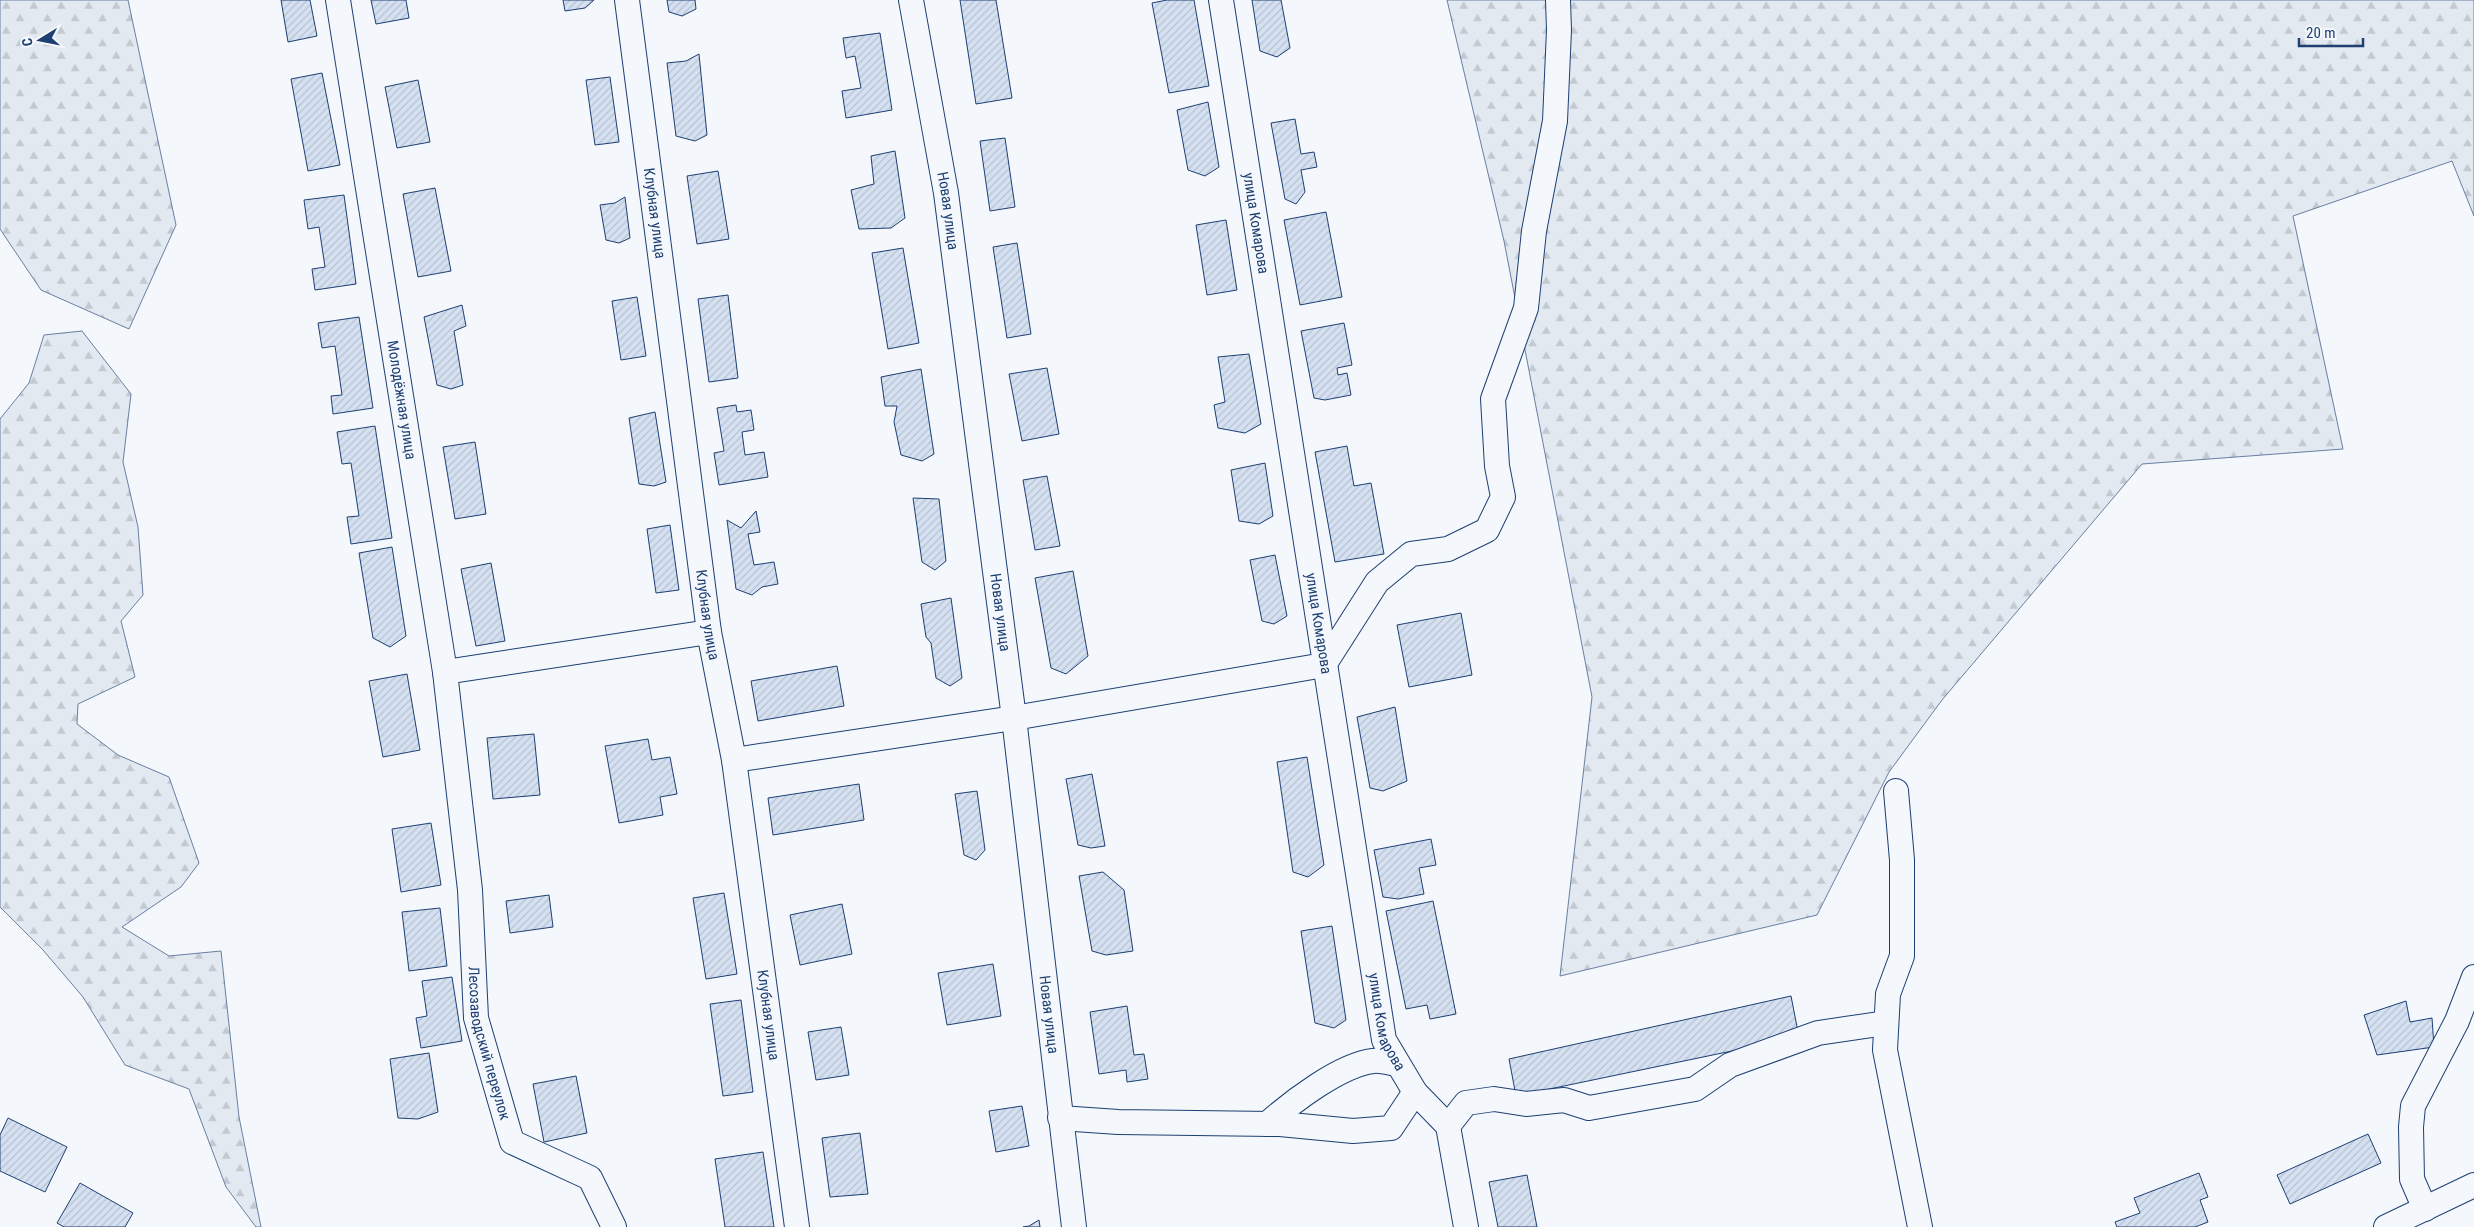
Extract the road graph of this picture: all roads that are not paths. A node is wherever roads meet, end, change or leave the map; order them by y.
1 (338, 0) edge
2 (627, 0) edge
3 (911, 0) edge
4 (1221, 0) edge
5 (1558, 0) edge
6 (709, 632) junction
7 (1324, 665) junction
8 (445, 672) junction
9 (1014, 718) junction
10 (734, 760) junction
11 (1896, 791) dead end
12 (460, 802) joint
13 (2474, 977) edge
14 (1886, 1023) junction
15 (1397, 1064) junction
16 (1415, 1092) junction
17 (1060, 1118) junction
18 (1268, 1124) junction
19 (1448, 1126) junction
20 (2474, 1186) edge
21 (2425, 1209) junction
22 (614, 1227) edge
23 (797, 1227) edge
24 (1074, 1227) edge
25 (1466, 1227) edge
26 (1920, 1227) edge
27 (2386, 1227) edge

1 - 8 street, Молодёжная улица
2 - 6 street, Клубная улица
3 - 9 street, Новая улица
4 - 7 street, улица Комарова
5 - 7 street
6 - 8 street
6 - 10 street, Клубная улица
7 - 9 street
7 - 15 street, улица Комарова
8 - 12 street, Молодёжная улица
9 - 10 street
9 - 17 street, Новая улица
10 - 23 street, Клубная улица
11 - 14 street
12 - 22 street, Лесозаводский переулок
13 - 21 street
14 - 19 street
14 - 26 street
15 - 16 street, улица Комарова
15 - 18 street
16 - 18 street
16 - 19 street, улица Комарова
17 - 18 street
17 - 24 street, Новая улица
19 - 25 street
20 - 21 street
21 - 27 street

